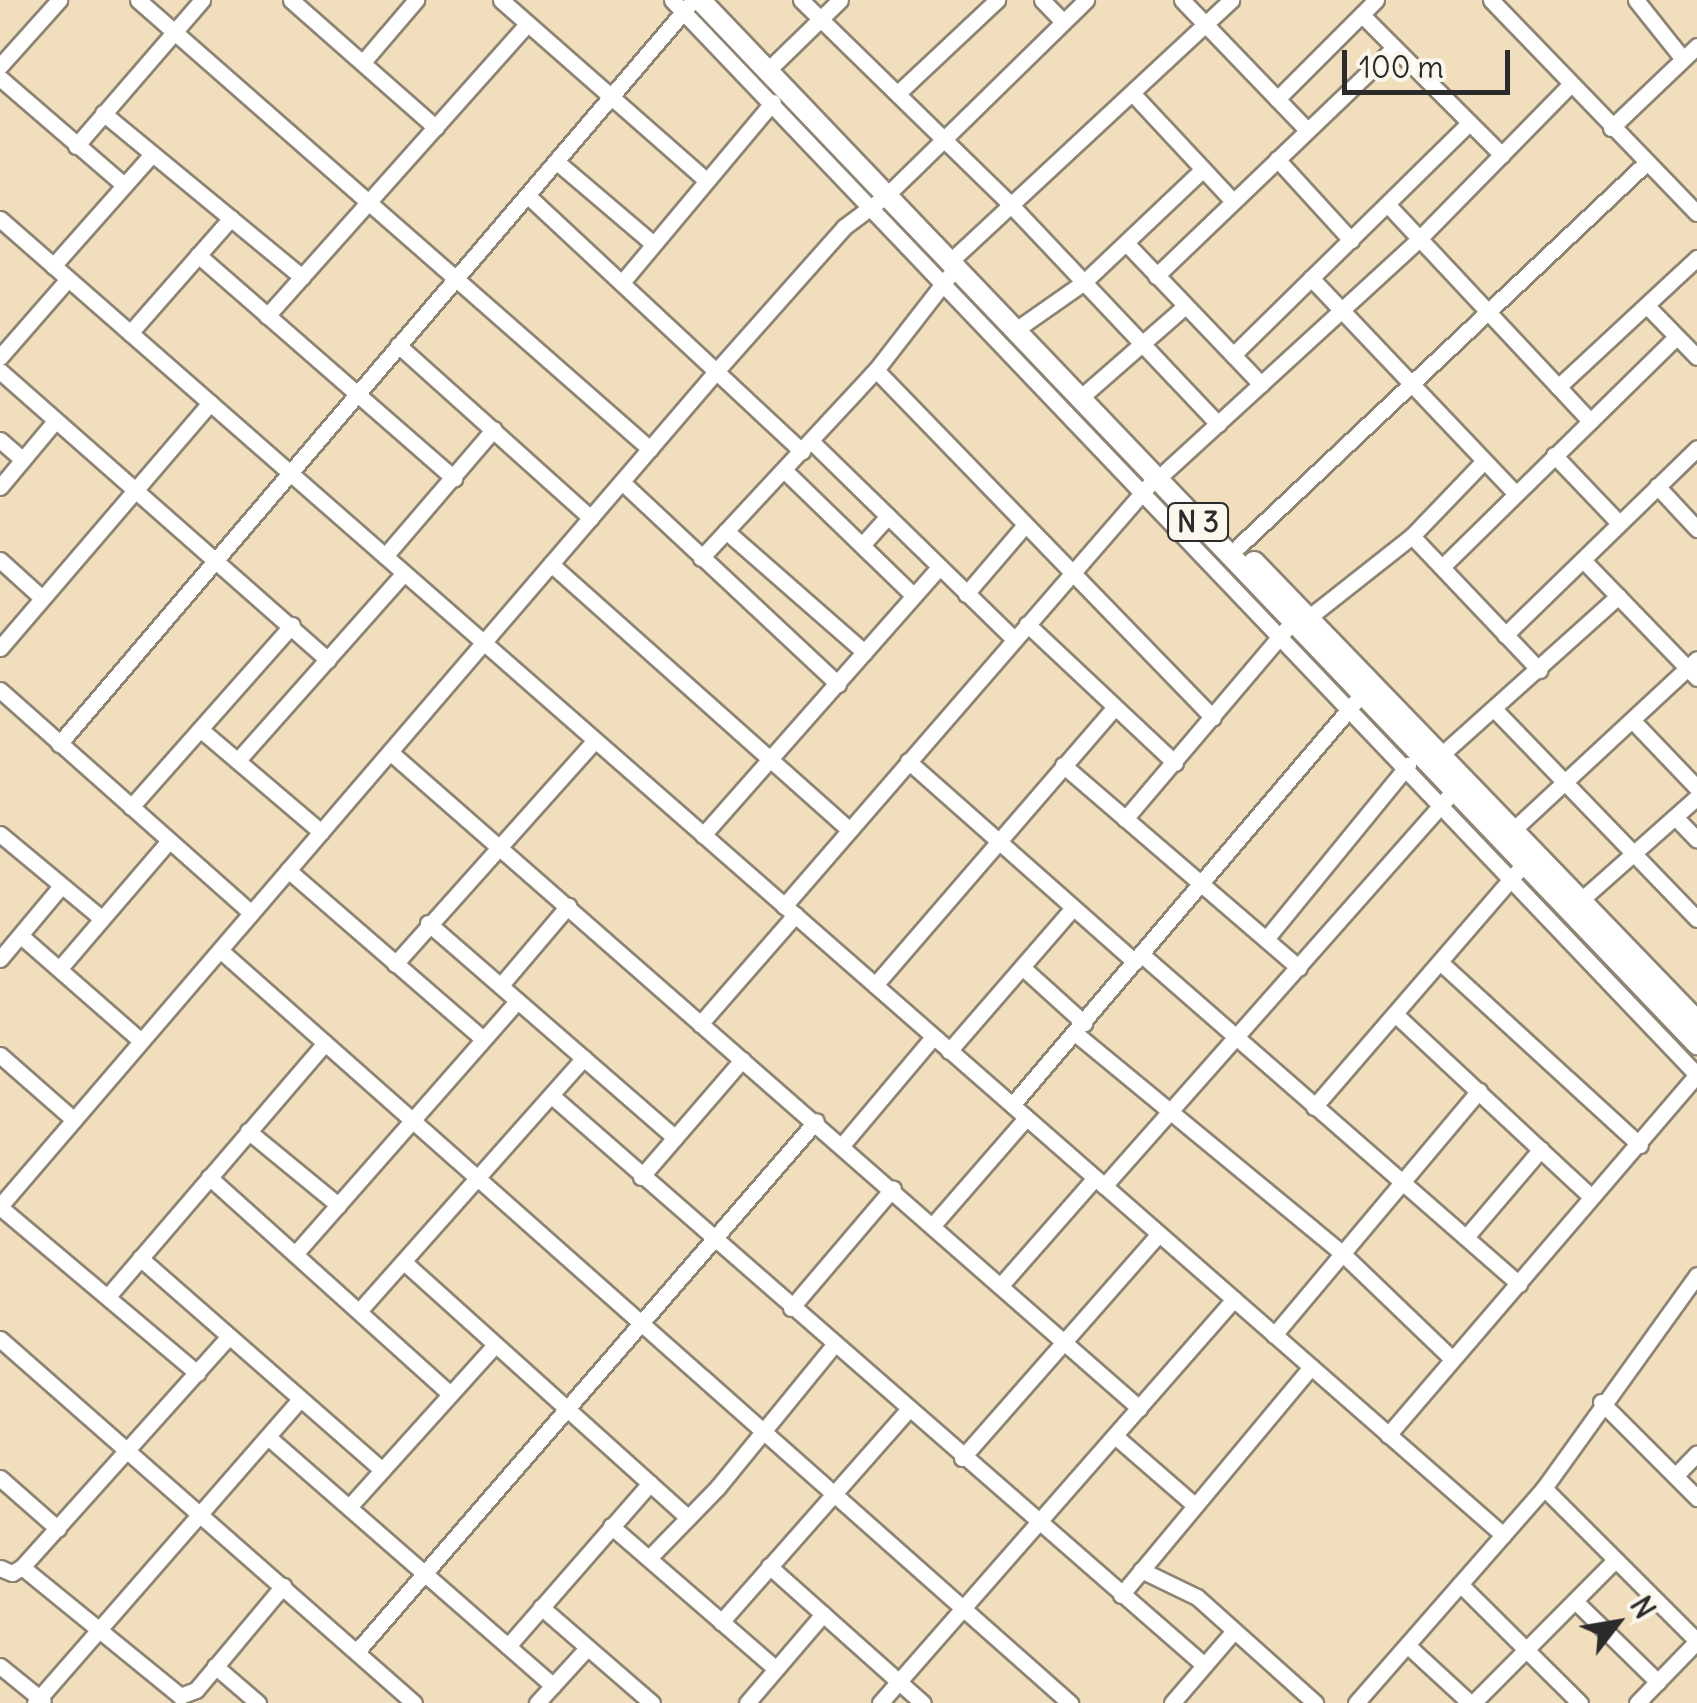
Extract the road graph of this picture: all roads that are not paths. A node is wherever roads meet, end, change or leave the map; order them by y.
1 (59, 0) edge
2 (138, 0) edge
3 (202, 0) edge
4 (292, 0) edge
5 (416, 0) edge
6 (501, 0) edge
7 (716, 0) edge
8 (802, 0) edge
9 (840, 0) edge
10 (997, 0) edge
11 (1042, 0) edge
12 (1086, 0) edge
13 (1182, 0) edge
14 (1231, 0) edge
15 (1376, 0) edge
16 (1491, 0) edge
17 (1636, 0) edge
18 (687, 3) edge
19 (1362, 15) junction
20 (821, 20) junction
21 (1064, 22) junction
22 (1207, 24) junction
23 (526, 25) junction
24 (174, 32) junction
25 (1697, 46) edge
26 (1394, 48) junction
27 (1683, 59) junction
28 (363, 62) junction
29 (0, 66) edge
30 (770, 68) junction
31 (0, 78) edge
32 (1571, 84) junction
33 (898, 93) junction
34 (1134, 95) junction
35 (611, 97) junction
36 (1276, 99) junction
37 (774, 102) junction
38 (103, 113) junction
39 (1469, 123) junction
40 (436, 128) junction
41 (1611, 128) junction
42 (1307, 130) junction
43 (943, 138) junction
44 (76, 146) junction
45 (152, 154) junction
46 (1502, 155) junction
47 (1277, 158) junction
48 (556, 162) junction
49 (1646, 164) junction
50 (1203, 168) junction
51 (704, 179) junction
52 (124, 185) junction
53 (527, 196) junction
54 (884, 197) junction
55 (1232, 200) junction
56 (368, 202) junction
57 (1694, 203) edge
58 (1010, 204) junction
59 (1388, 204) junction
60 (231, 218) junction
61 (2, 224) edge
62 (1421, 238) junction
63 (1351, 240) junction
64 (651, 242) junction
65 (1127, 244) junction
66 (198, 255) junction
67 (1697, 258) edge
68 (53, 266) junction
69 (952, 268) junction
70 (1156, 276) junction
71 (302, 277) junction
72 (1311, 278) junction
73 (68, 279) junction
74 (456, 280) junction
75 (624, 280) junction
76 (1084, 282) junction
77 (1185, 306) junction
78 (1647, 306) junction
79 (1342, 311) junction
80 (1489, 311) junction
81 (267, 316) junction
82 (1024, 324) junction
83 (130, 333) junction
84 (1676, 337) junction
85 (398, 345) junction
86 (1144, 347) junction
87 (1233, 355) junction
88 (0, 357) edge
89 (1697, 357) edge
90 (720, 368) junction
91 (876, 370) junction
92 (0, 372) edge
93 (1260, 384) junction
94 (1412, 387) junction
95 (1558, 387) junction
96 (357, 391) junction
97 (1088, 391) junction
98 (210, 403) junction
99 (1590, 421) junction
100 (55, 422) junction
101 (1218, 424) junction
102 (494, 429) junction
103 (0, 440) edge
104 (807, 446) junction
105 (1697, 448) edge
106 (650, 449) junction
107 (1554, 455) junction
108 (23, 460) junction
109 (1483, 462) junction
110 (784, 470) junction
111 (289, 472) junction
112 (454, 478) junction
113 (1154, 481) junction
114 (622, 482) junction
115 (1658, 486) junction
116 (0, 487) edge
117 (135, 491) junction
118 (1515, 493) junction
119 (888, 516) junction
120 (591, 518) junction
121 (1619, 523) junction
122 (1024, 526) junction
123 (1696, 526) edge
124 (726, 531) junction
125 (1412, 536) junction
126 (862, 544) junction
127 (1239, 546) junction
128 (384, 556) junction
129 (701, 558) junction
130 (214, 559) junction
131 (0, 560) edge
132 (1583, 560) junction
133 (551, 564) junction
134 (1442, 566) junction
135 (940, 567) junction
136 (404, 573) junction
137 (1072, 573) junction
138 (913, 594) junction
139 (966, 594) junction
140 (1618, 596) junction
141 (42, 598) junction
142 (1028, 624) junction
143 (292, 625) junction
144 (1294, 625) junction
145 (1505, 636) junction
146 (1014, 639) junction
147 (484, 643) junction
148 (0, 648) edge
149 (864, 652) junction
150 (328, 660) junction
151 (1694, 668) edge
152 (1539, 670) junction
153 (838, 684) junction
154 (0, 690) edge
155 (1356, 701) junction
156 (1114, 708) junction
157 (1496, 711) junction
158 (1213, 718) junction
159 (1632, 721) junction
160 (200, 728) junction
161 (595, 740) junction
162 (59, 744) junction
163 (390, 752) junction
164 (1441, 755) junction
165 (770, 758) junction
166 (238, 760) junction
167 (908, 761) junction
168 (1175, 763) junction
169 (1063, 765) junction
170 (1408, 765) junction
171 (1567, 784) junction
172 (1697, 788) edge
173 (1449, 796) junction
174 (1697, 797) edge
175 (131, 807) junction
176 (1676, 818) junction
177 (1125, 819) junction
178 (850, 830) junction
179 (1513, 830) junction
180 (322, 832) junction
181 (0, 834) edge
182 (703, 835) junction
183 (997, 839) junction
184 (169, 840) junction
185 (1697, 840) edge
186 (497, 844) junction
187 (1638, 854) junction
188 (288, 870) junction
189 (1519, 870) junction
190 (61, 886) junction
191 (1202, 886) junction
192 (1580, 900) junction
193 (568, 906) junction
194 (1073, 908) junction
195 (789, 911) junction
196 (252, 913) junction
197 (101, 918) junction
198 (1697, 919) edge
199 (428, 923) junction
200 (21, 936) junction
201 (1266, 939) junction
202 (220, 950) junction
203 (1138, 958) junction
204 (0, 959) edge
205 (1440, 962) junction
206 (395, 964) junction
207 (1022, 967) junction
208 (60, 968) junction
209 (1299, 968) junction
210 (501, 985) junction
211 (875, 985) junction
212 (517, 1002) junction
213 (1396, 1014) junction
214 (1697, 1021) edge
215 (700, 1024) junction
216 (1079, 1028) junction
217 (934, 1037) junction
218 (1234, 1037) junction
219 (482, 1039) junction
220 (142, 1041) junction
221 (325, 1043) junction
222 (1697, 1044) edge
223 (950, 1051) junction
224 (0, 1055) edge
225 (584, 1058) junction
226 (742, 1060) junction
227 (1697, 1075) edge
228 (1479, 1091) junction
229 (552, 1096) junction
230 (1012, 1105) junction
231 (1314, 1106) junction
232 (1169, 1110) junction
233 (1026, 1118) junction
234 (74, 1120) junction
235 (412, 1120) junction
236 (816, 1121) junction
237 (248, 1132) junction
238 (676, 1138) junction
239 (844, 1144) junction
240 (1640, 1144) junction
241 (1541, 1149) junction
242 (209, 1176) junction
243 (642, 1177) junction
244 (481, 1178) junction
245 (1099, 1182) junction
246 (1403, 1183) junction
247 (893, 1188) junction
248 (1590, 1196) junction
249 (2, 1200) edge
250 (338, 1205) junction
251 (933, 1224) junction
252 (1159, 1234) junction
253 (1466, 1236) junction
254 (715, 1240) junction
255 (296, 1254) junction
256 (1343, 1254) junction
257 (140, 1258) junction
258 (404, 1262) junction
259 (1697, 1275) edge
260 (1519, 1284) junction
261 (1001, 1285) junction
262 (109, 1295) junction
263 (1234, 1300) junction
264 (791, 1308) junction
265 (360, 1310) junction
266 (641, 1322) junction
267 (1274, 1335) junction
268 (229, 1336) junction
269 (0, 1339) edge
270 (1064, 1340) junction
271 (834, 1345) junction
272 (494, 1346) junction
273 (1452, 1358) junction
274 (1311, 1368) junction
275 (198, 1373) junction
276 (450, 1394) junction
277 (300, 1398) junction
278 (1601, 1402) junction
279 (566, 1407) junction
280 (1140, 1408) junction
281 (908, 1411) junction
282 (765, 1432) junction
283 (1388, 1435) junction
284 (1115, 1436) junction
285 (268, 1438) junction
286 (126, 1450) junction
287 (1697, 1453) edge
288 (962, 1458) junction
289 (382, 1470) junction
290 (1676, 1474) junction
291 (0, 1478) edge
292 (650, 1483) junction
293 (1544, 1488) junction
294 (836, 1496) junction
295 (1697, 1498) edge
296 (1192, 1503) junction
297 (350, 1508) junction
298 (200, 1517) junction
299 (688, 1518) junction
300 (1038, 1525) junction
301 (611, 1526) junction
302 (58, 1529) junction
303 (1503, 1536) junction
304 (649, 1558) junction
305 (1616, 1560) junction
306 (22, 1566) junction
307 (769, 1566) junction
308 (0, 1568) edge
309 (1141, 1570) junction
310 (422, 1573) junction
311 (1460, 1584) junction
312 (283, 1586) junction
313 (1121, 1595) junction
314 (1575, 1601) junction
315 (541, 1607) junction
316 (965, 1610) junction
317 (823, 1614) junction
318 (721, 1622) junction
319 (1234, 1631) junction
320 (97, 1632) junction
321 (1697, 1641) edge
322 (1407, 1645) junction
323 (508, 1646) junction
324 (586, 1648) junction
325 (360, 1649) junction
326 (1528, 1649) junction
327 (1204, 1665) junction
328 (0, 1666) edge
329 (215, 1666) junction
330 (776, 1669) junction
331 (898, 1681) junction
332 (1658, 1682) junction
333 (553, 1686) junction
334 (40, 1701) edge
335 (410, 1702) edge
336 (258, 1703) edge
337 (537, 1703) edge
338 (652, 1703) edge
339 (746, 1703) edge
340 (880, 1703) edge
341 (923, 1703) edge
342 (1070, 1703) edge
343 (1172, 1703) edge
344 (1315, 1703) edge
345 (1356, 1703) edge
346 (1472, 1703) edge
347 (1580, 1703) edge
348 (1637, 1703) edge

1 - 29 street
2 - 24 street
3 - 24 street
4 - 28 street
5 - 28 street
6 - 23 street
7 - 30 main road, N 3
8 - 20 street
9 - 20 street
10 - 33 street
11 - 21 street
12 - 21 street
13 - 22 street
14 - 22 street
15 - 19 street
16 - 32 street
17 - 27 street
18 - 30 main road, N 3
18 - 35 street
18 - 37 street
19 - 26 street
19 - 36 street
20 - 30 street
20 - 33 street
21 - 43 street
22 - 34 street
22 - 36 street
23 - 35 street
23 - 40 street
24 - 38 street
24 - 56 street
25 - 27 street
26 - 39 street
26 - 42 street
27 - 41 street
28 - 40 street
30 - 54 main road, N 3
31 - 44 street
32 - 41 street
32 - 46 street
33 - 43 street
34 - 50 street
34 - 58 street
35 - 48 street
35 - 51 street
36 - 42 street
37 - 51 street
37 - 54 street
38 - 44 street
38 - 45 street
39 - 46 street
39 - 59 street
40 - 56 street
41 - 49 street
42 - 47 street
43 - 54 street
43 - 58 street
44 - 52 street
45 - 52 street
45 - 60 street
46 - 62 street
47 - 55 street
47 - 63 street
48 - 53 street
48 - 64 street
49 - 57 street
49 - 80 street
50 - 55 street
50 - 65 street
51 - 64 street
52 - 68 street
53 - 74 street
53 - 75 street
54 - 69 main road, N 3
54 - 69 street
54 - 90 street
55 - 70 street
56 - 71 street
56 - 74 street
58 - 69 street
58 - 76 street
59 - 62 street
59 - 63 street
60 - 66 street
60 - 71 street
61 - 68 street
62 - 79 street
62 - 80 street
63 - 72 street
64 - 75 street
65 - 70 street
65 - 76 street
66 - 81 street
66 - 83 street
67 - 78 street
68 - 73 street
69 - 82 main road, N 3
69 - 91 street
69 - 113 main road, N 3
70 - 77 street
71 - 81 street
72 - 79 street
72 - 87 street
73 - 83 street
73 - 88 street
74 - 85 street
74 - 106 street
75 - 90 street
76 - 82 street
76 - 86 street
77 - 86 street
77 - 87 street
78 - 84 street
78 - 95 street
79 - 93 street
79 - 94 street
80 - 94 street
80 - 95 street
81 - 96 street
82 - 97 main road, N 3
83 - 98 street
84 - 89 street
84 - 99 street
85 - 96 street
85 - 102 street
86 - 97 street
86 - 101 street
87 - 93 street
90 - 104 street
90 - 106 street
91 - 104 street
91 - 122 street
92 - 100 street
93 - 101 street
94 - 109 street
94 - 127 street
95 - 99 street
96 - 111 street
96 - 112 street
97 - 113 main road, N 3
98 - 111 street
98 - 117 street
99 - 107 street
100 - 108 street
100 - 117 street
101 - 113 street
102 - 112 street
102 - 120 street
103 - 108 street
104 - 110 street
104 - 119 street
105 - 115 street
106 - 114 street
107 - 118 street
107 - 121 street
108 - 116 street
109 - 118 street
109 - 125 street
110 - 124 street
110 - 126 street
111 - 128 street
111 - 130 street
112 - 128 street
113 - 127 main road, N 3
113 - 137 street
113 - 144 main road, N 3
114 - 120 street
114 - 129 street
115 - 121 street
115 - 123 street
117 - 130 street
117 - 141 street
118 - 134 street
119 - 126 street
119 - 135 street
120 - 133 street
121 - 132 street
122 - 137 street
122 - 139 street
124 - 129 street
124 - 149 street
125 - 134 street
125 - 144 street
126 - 138 street
127 - 144 main road, N 3
128 - 136 street
129 - 153 street
130 - 143 street
130 - 162 street
131 - 141 street
132 - 140 street
132 - 145 street
133 - 147 street
133 - 165 street
134 - 145 street
135 - 138 street
135 - 139 street
136 - 147 street
136 - 150 street
137 - 142 street
137 - 158 street
138 - 149 street
139 - 146 street
140 - 151 street
140 - 152 street
141 - 148 street
142 - 146 street
142 - 156 street
143 - 150 street
143 - 160 street
144 - 155 main road, N 3
144 - 158 street
144 - 164 main road, N 3
145 - 152 street
146 - 167 street
147 - 161 street
147 - 163 street
149 - 153 street
150 - 166 street
151 - 159 street
152 - 157 street
153 - 165 street
154 - 162 street
155 - 170 street
155 - 173 main road, N 3
155 - 191 street
156 - 168 street
156 - 169 street
157 - 164 street
157 - 171 street
158 - 168 street
159 - 171 street
159 - 172 street
160 - 166 street
160 - 175 street
161 - 182 street
161 - 186 street
162 - 175 street
163 - 180 street
163 - 186 street
164 - 179 main road, N 3
165 - 178 street
165 - 182 street
166 - 180 street
167 - 178 street
167 - 183 street
168 - 177 street
169 - 177 street
169 - 183 street
170 - 173 street
170 - 201 street
171 - 179 street
171 - 187 street
173 - 189 main road, N 3
173 - 209 street
174 - 176 street
175 - 184 street
176 - 185 street
176 - 187 street
177 - 191 street
178 - 195 street
179 - 192 main road, N 3
180 - 188 street
181 - 190 street
182 - 195 street
183 - 194 street
183 - 211 street
184 - 196 street
184 - 197 street
186 - 193 street
186 - 199 street
187 - 192 street
187 - 198 street
188 - 196 street
188 - 206 street
189 - 205 street
189 - 222 main road, N 3
189 - 227 street
190 - 197 street
190 - 200 street
191 - 201 street
191 - 203 street
192 - 214 main road, N 3
193 - 210 street
193 - 215 street
194 - 203 street
194 - 207 street
195 - 211 street
195 - 215 street
196 - 202 street
197 - 208 street
199 - 206 street
199 - 210 street
200 - 204 street
200 - 208 street
201 - 209 street
202 - 220 street
202 - 221 street
203 - 216 street
203 - 218 street
205 - 213 street
205 - 240 street
206 - 219 street
207 - 216 street
207 - 223 street
208 - 220 street
209 - 218 street
210 - 212 street
211 - 217 street
212 - 219 street
212 - 225 street
213 - 228 street
213 - 231 street
215 - 226 street
216 - 230 street
216 - 232 street
217 - 223 street
217 - 239 street
218 - 231 street
218 - 232 street
219 - 235 street
220 - 234 street
221 - 235 street
221 - 237 street
223 - 230 street
224 - 234 street
225 - 229 street
225 - 238 street
226 - 236 street
226 - 238 street
227 - 240 street
228 - 241 street
228 - 246 street
229 - 243 street
229 - 244 street
230 - 233 street
231 - 246 street
232 - 245 street
232 - 256 street
233 - 245 street
233 - 251 street
234 - 249 street
235 - 244 street
235 - 250 street
236 - 239 street
236 - 254 street
237 - 242 street
237 - 250 street
238 - 243 street
239 - 247 street
240 - 248 street
241 - 248 street
241 - 253 street
242 - 255 street
242 - 257 street
243 - 254 street
244 - 258 street
244 - 266 street
245 - 252 street
245 - 261 street
246 - 253 street
246 - 256 street
247 - 251 street
247 - 264 street
248 - 260 street
249 - 262 street
250 - 255 street
251 - 261 street
252 - 263 street
252 - 270 street
253 - 260 street
254 - 264 street
254 - 266 street
255 - 265 street
256 - 267 street
256 - 273 street
257 - 262 street
257 - 268 street
258 - 265 street
258 - 272 street
259 - 278 street
260 - 273 street
261 - 270 street
262 - 275 street
263 - 267 street
263 - 280 street
264 - 271 street
265 - 276 street
266 - 279 street
266 - 282 street
267 - 274 street
268 - 275 street
268 - 277 street
269 - 286 street
270 - 280 street
270 - 288 street
271 - 281 street
271 - 282 street
272 - 276 street
272 - 279 street
273 - 283 street
274 - 283 street
274 - 296 street
275 - 286 street
276 - 289 street
277 - 285 street
277 - 289 street
278 - 290 street
278 - 293 street
279 - 292 street
279 - 310 street
280 - 284 street
281 - 288 street
281 - 294 street
282 - 294 street
282 - 299 street
283 - 303 street
284 - 296 street
284 - 300 street
285 - 297 street
285 - 298 street
286 - 298 street
286 - 302 street
287 - 290 street
288 - 300 street
289 - 297 street
290 - 295 street
291 - 302 street
292 - 299 street
292 - 301 street
293 - 303 street
293 - 305 street
294 - 307 street
294 - 316 street
296 - 309 street
297 - 310 street
298 - 312 street
298 - 320 street
299 - 304 street
300 - 313 street
300 - 316 street
301 - 304 street
301 - 315 street
302 - 306 street
303 - 311 street
304 - 318 street
305 - 314 street
305 - 321 street
306 - 308 street
306 - 320 street
307 - 317 street
307 - 318 street
309 - 313 street
309 - 319 street
310 - 323 street
310 - 325 street
311 - 322 street
311 - 326 street
312 - 325 street
312 - 329 street
313 - 327 street
314 - 326 street
314 - 332 street
315 - 323 street
315 - 324 street
316 - 331 street
316 - 342 street
317 - 330 street
317 - 331 street
318 - 330 street
319 - 327 street
319 - 344 street
320 - 329 street
320 - 334 street
321 - 332 street
322 - 345 street
322 - 346 street
323 - 333 street
324 - 333 street
324 - 338 street
325 - 335 street
326 - 346 street
326 - 347 street
327 - 343 street
328 - 334 street
329 - 336 street
330 - 339 street
331 - 340 street
331 - 341 street
332 - 348 street
333 - 337 street

